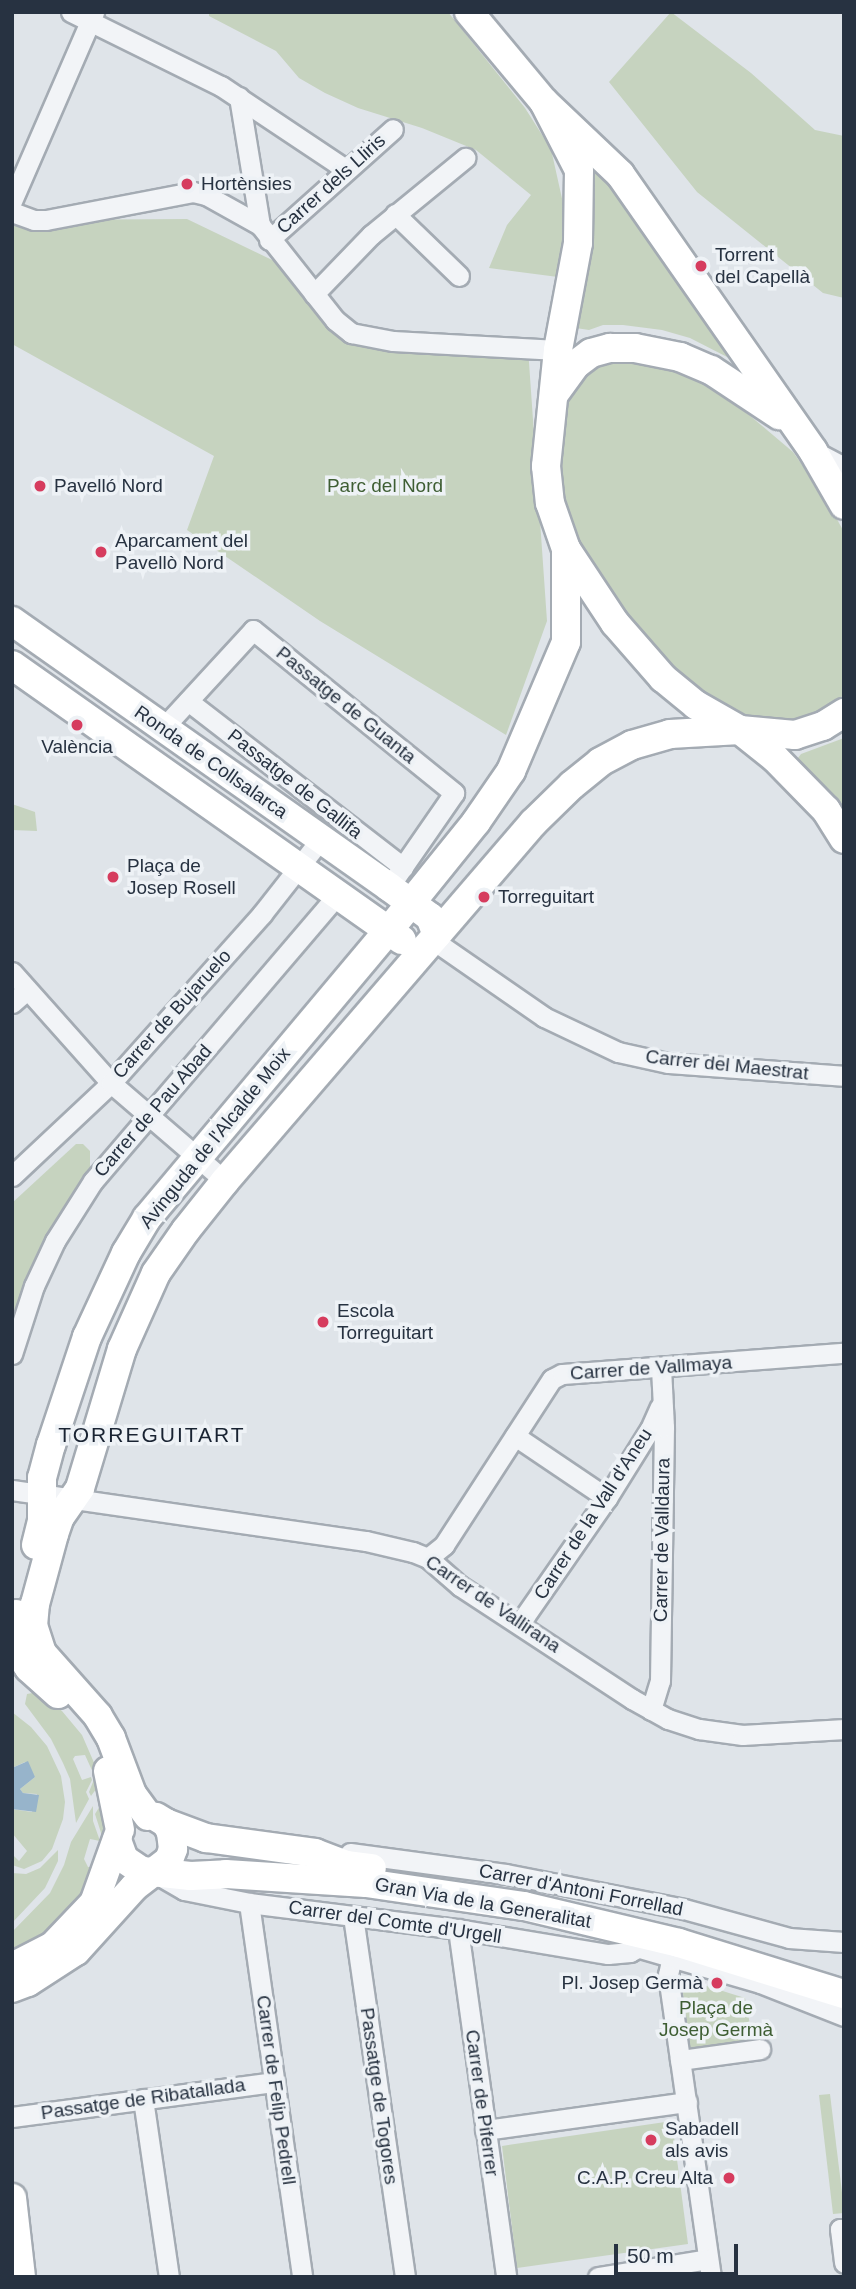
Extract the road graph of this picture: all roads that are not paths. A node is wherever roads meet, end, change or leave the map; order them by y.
1 (71, 12) edge
2 (469, 12) edge
3 (92, 17) edge
4 (239, 97) junction
5 (544, 102) junction
6 (393, 129) dead end
7 (465, 158) dead end
8 (347, 170) junction
9 (12, 201) edge
10 (12, 212) edge
11 (395, 214) junction
12 (265, 232) junction
13 (459, 276) dead end
14 (314, 294) junction
15 (558, 350) junction
16 (552, 398) junction
17 (791, 424) junction
18 (813, 451) junction
19 (844, 467) edge
20 (844, 505) edge
21 (566, 549) junction
22 (12, 621) edge
23 (12, 665) edge
24 (86, 674) junction
25 (188, 701) junction
26 (66, 703) junction
27 (844, 713) edge
28 (163, 728) junction
29 (740, 730) junction
30 (844, 839) edge
31 (320, 840) junction
32 (299, 867) junction
33 (400, 886) junction
34 (337, 895) junction
35 (389, 930) junction
36 (432, 941) junction
37 (12, 972) edge
38 (19, 996) edge
39 (844, 1076) edge
40 (111, 1083) junction
41 (148, 1116) junction
42 (195, 1157) junction
43 (12, 1176) edge
44 (225, 1181) junction
45 (844, 1353) edge
46 (12, 1354) edge
47 (661, 1368) junction
48 (663, 1403) junction
49 (515, 1436) junction
50 (12, 1490) edge
51 (41, 1493) junction
52 (75, 1498) junction
53 (607, 1498) junction
54 (428, 1558) junction
55 (520, 1623) junction
56 (651, 1710) junction
57 (844, 1729) edge
58 (157, 1819) junction
59 (118, 1835) junction
60 (312, 1866) junction
61 (153, 1872) junction
62 (249, 1903) junction
63 (353, 1916) junction
64 (458, 1929) junction
65 (844, 1942) edge
66 (639, 1947) junction
67 (672, 1956) junction
68 (12, 1967) edge
69 (844, 1981) edge
70 (12, 1987) edge
71 (844, 1994) edge
72 (844, 2016) edge
73 (760, 2049) dead end
74 (680, 2060) junction
75 (275, 2082) junction
76 (143, 2099) junction
77 (687, 2102) junction
78 (12, 2117) edge
79 (485, 2130) junction
80 (12, 2198) edge
81 (844, 2229) edge
82 (844, 2263) edge
83 (709, 2268) edge
84 (21, 2277) edge
85 (169, 2277) edge
86 (302, 2277) edge
87 (405, 2277) edge
88 (506, 2277) edge
89 (598, 2277) edge

1 - 3 street
2 - 5 street
3 - 4 street
3 - 9 street
4 - 8 street
4 - 12 street
5 - 15 street
5 - 17 street
6 - 8 street, Carrer dels Lliris
7 - 11 street
8 - 12 street, Carrer dels Lliris
10 - 12 street
11 - 13 street
11 - 14 street
12 - 14 street
14 - 15 street
15 - 16 street
16 - 17 street
16 - 21 street
17 - 18 street
18 - 19 street
18 - 20 street
21 - 29 street
21 - 33 street
22 - 24 street, Ronda de Collsalarca
23 - 26 street, Ronda de Collsalarca
24 - 26 street
24 - 28 street, Ronda de Collsalarca
25 - 28 street, Passatge de Guanta
25 - 33 street, Passatge de Gallifa
25 - 33 street, Passatge de Guanta
26 - 32 street, Ronda de Collsalarca
27 - 29 street, Avinguda de l'Alcalde Moix
28 - 31 street, Ronda de Collsalarca
29 - 30 street
29 - 36 street, Avinguda de l'Alcalde Moix
31 - 32 street, Carrer de Bujaruelo
31 - 33 street, Ronda de Collsalarca
32 - 34 street, Ronda de Collsalarca
32 - 40 street, Carrer de Bujaruelo
33 - 35 street, Avinguda de l'Alcalde Moix
33 - 36 street, Ronda de Collsalarca
34 - 35 street, Ronda de Collsalarca
34 - 41 street, Carrer de Pau Abad
35 - 36 street, Ronda de Collsalarca
35 - 42 street, Avinguda de l'Alcalde Moix
36 - 39 street, Carrer del Maestrat
36 - 44 street, Avinguda de l'Alcalde Moix
37 - 38 street
38 - 40 street
40 - 41 street
40 - 43 street, Carrer de Bujaruelo
41 - 42 street
41 - 46 street, Carrer de Pau Abad
42 - 44 street
42 - 51 street, Avinguda de l'Alcalde Moix
44 - 52 street, Avinguda de l'Alcalde Moix
45 - 47 street, Carrer de Vallmaya
47 - 48 street, Carrer de Valldaura
47 - 49 street, Carrer de Vallmaya
48 - 53 street, Carrer de la Vall d'Aneu
48 - 56 street, Carrer de Valldaura
49 - 53 street
49 - 54 street, Carrer de Vallmaya
50 - 51 street, Carrer de Vallirana
51 - 52 street, Carrer de Vallirana
51 - 59 street, Avinguda de l'Alcalde Moix
52 - 54 street, Carrer de Vallirana
52 - 58 street, Avinguda de l'Alcalde Moix
53 - 55 street, Carrer de la Vall d'Aneu
54 - 55 street, Carrer de Vallirana
55 - 56 street, Carrer de Vallirana
56 - 57 street, Carrer de Vallirana
58 - 59 street
58 - 60 street, Gran Via de la Generalitat
58 - 61 street
59 - 61 street
59 - 68 street, Avinguda de l'Alcalde Moix
60 - 61 street, Gran Via de la Generalitat
60 - 65 street, Carrer d'Antoni Forrellad
60 - 66 street, Carrer del Comte d'Urgell
60 - 69 street, Gran Via de la Generalitat
60 - 71 street, Gran Via de la Generalitat
61 - 62 street, Carrer del Comte d'Urgell
61 - 70 street
62 - 63 street, Carrer del Comte d'Urgell
62 - 75 street, Carrer de Felip Pedrell
63 - 64 street, Carrer del Comte d'Urgell
63 - 87 street, Passatge de Togores
64 - 66 street, Carrer del Comte d'Urgell
64 - 79 street, Carrer de Piferrer
66 - 67 street, Carrer del Comte d'Urgell
67 - 72 street, Carrer del Comte d'Urgell
67 - 74 street
73 - 74 street
74 - 77 street
75 - 76 street, Passatge de Ribatallada
75 - 86 street, Carrer de Felip Pedrell
76 - 78 street, Passatge de Ribatallada
76 - 85 street
77 - 79 street
77 - 83 street
79 - 88 street, Carrer de Piferrer
80 - 84 street
81 - 82 street
83 - 89 street

